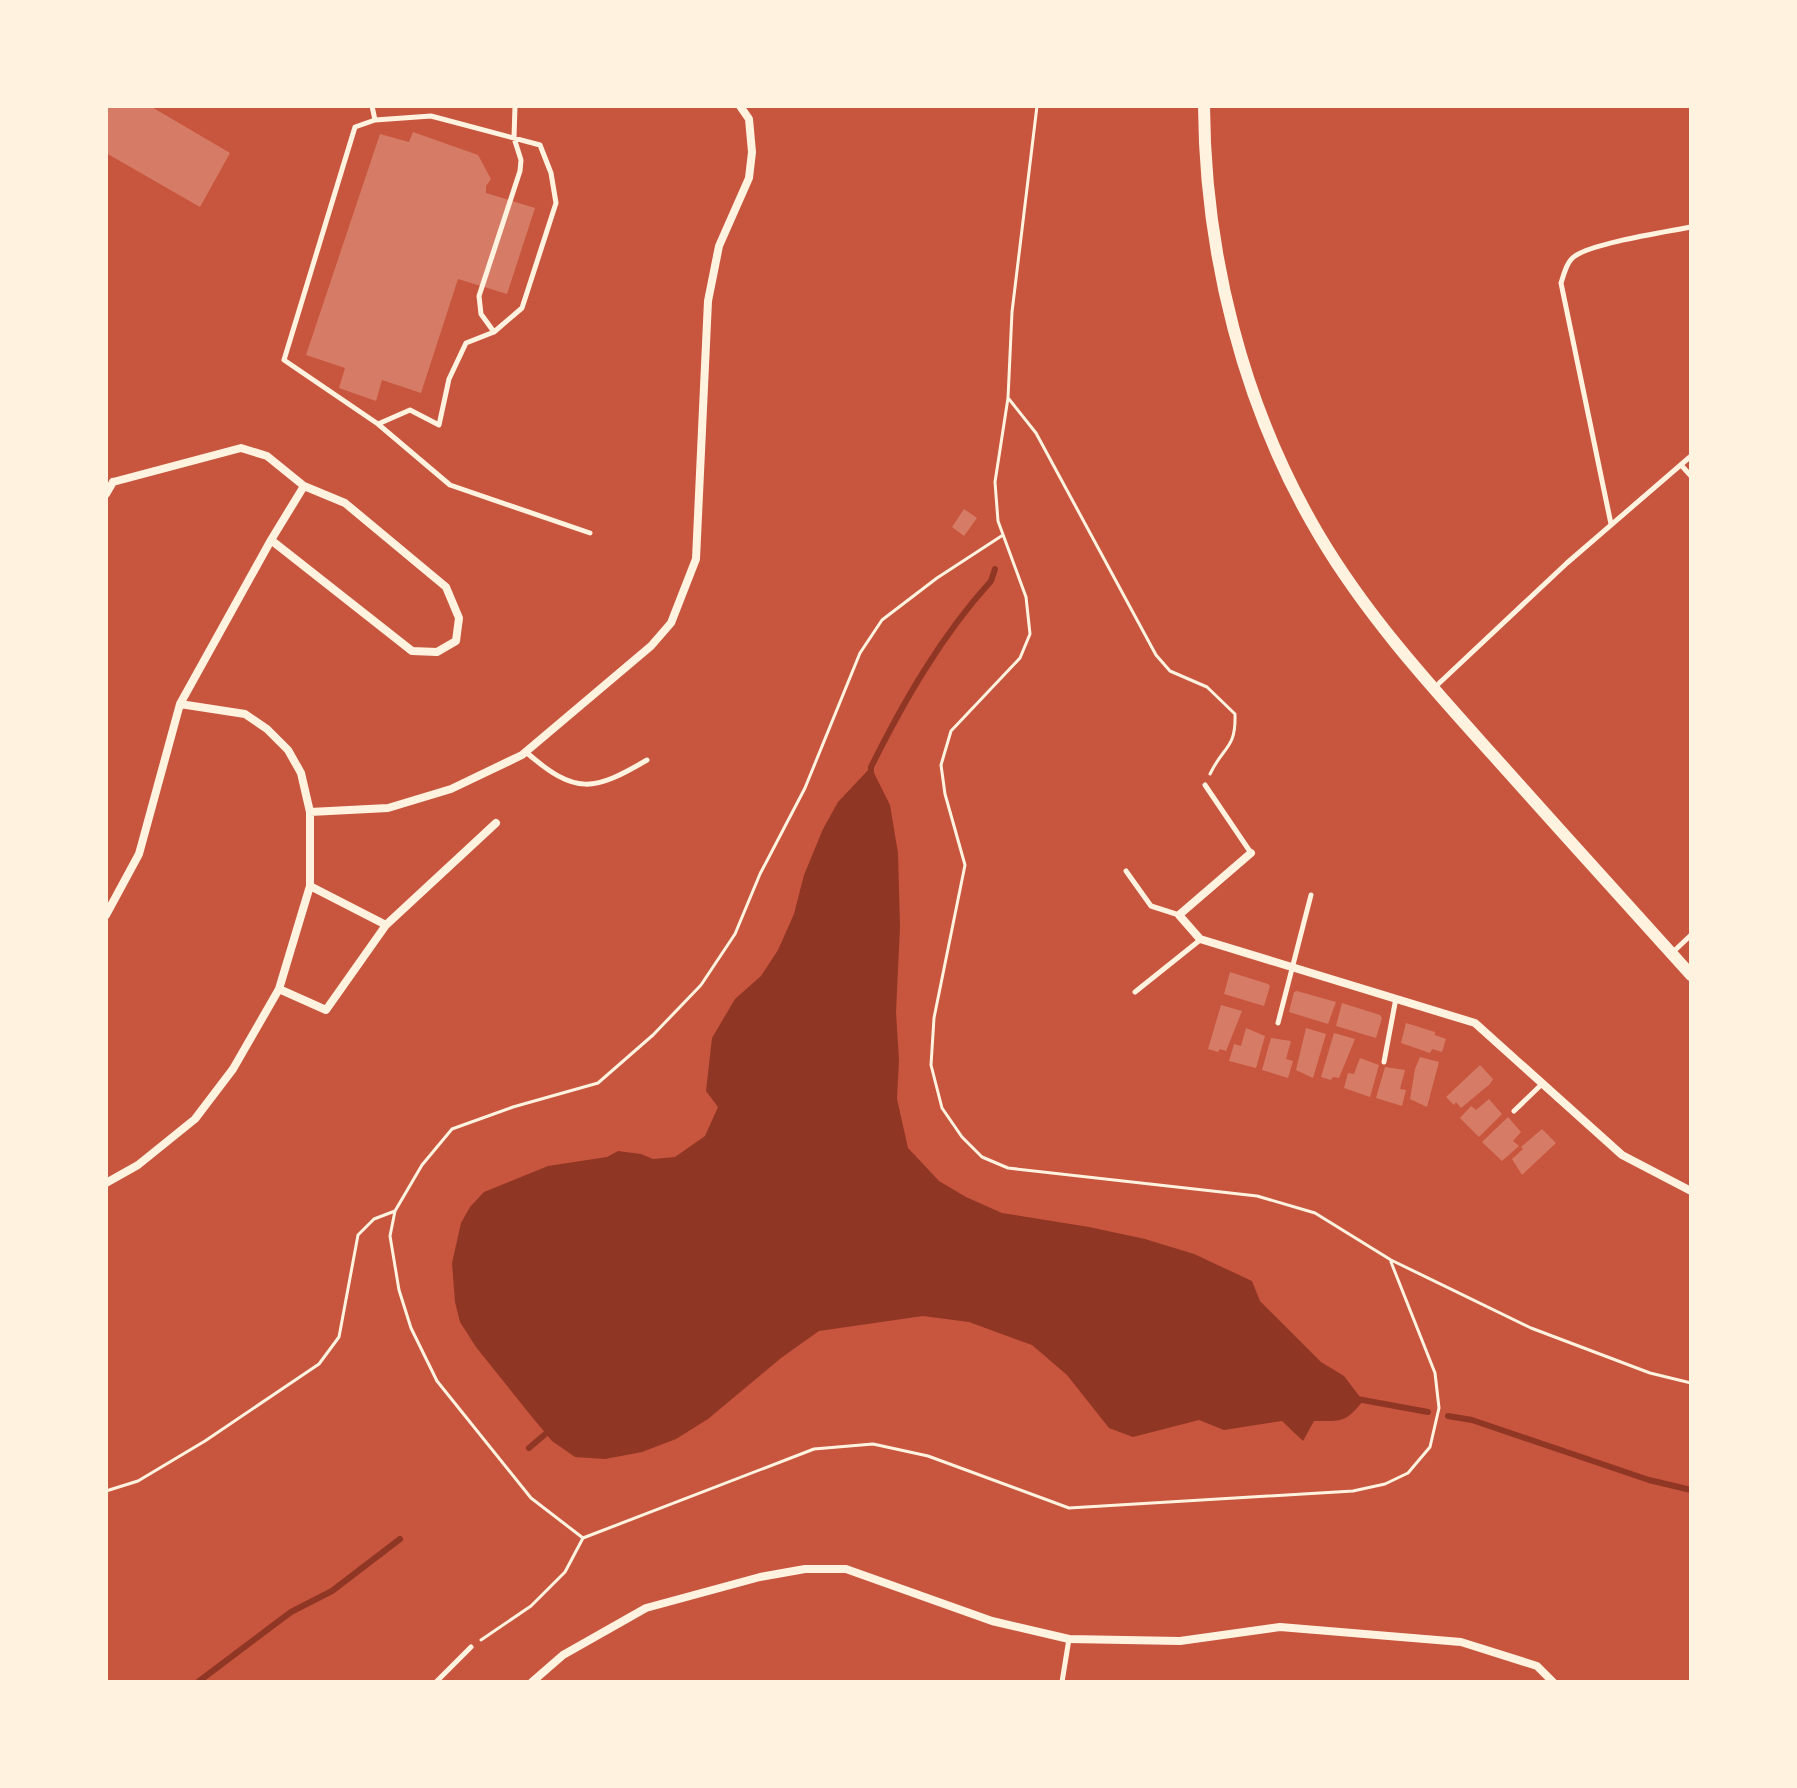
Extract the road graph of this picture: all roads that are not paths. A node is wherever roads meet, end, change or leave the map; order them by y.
1 (372, 106) edge
2 (515, 106) edge
3 (740, 106) edge
4 (1204, 106) edge
5 (375, 120) junction
6 (514, 138) junction
7 (1691, 227) edge
8 (494, 332) junction
9 (378, 424) junction
10 (1691, 456) edge
11 (1681, 465) junction
12 (1691, 476) edge
13 (110, 480) edge
14 (304, 486) junction
15 (106, 494) edge
16 (1611, 524) junction
17 (590, 533) dead end
18 (271, 540) junction
19 (1433, 689) junction
20 (180, 704) junction
21 (526, 752) junction
22 (647, 760) dead end
23 (1205, 785) road end
24 (310, 812) junction
25 (496, 823) dead end
26 (1251, 853) joint
27 (1126, 871) dead end
28 (310, 886) junction
29 (1311, 895) dead end
30 (106, 915) edge
31 (1179, 915) junction
32 (386, 925) junction
33 (1691, 935) edge
34 (1200, 939) junction
35 (1671, 953) junction
36 (1292, 966) junction
37 (1691, 975) edge
38 (279, 989) junction
39 (1135, 992) dead end
40 (1396, 997) junction
41 (1278, 1023) dead end
42 (1384, 1062) dead end
43 (1542, 1084) junction
44 (1514, 1111) dead end
45 (106, 1183) edge
46 (1691, 1191) edge
47 (1069, 1639) junction
48 (471, 1647) road end
49 (436, 1682) edge
50 (532, 1682) edge
51 (1062, 1682) edge
52 (1553, 1682) edge

1 - 5 lane
2 - 6 lane
3 - 21 street
4 - 19 street
5 - 6 lane
5 - 9 lane
6 - 8 lane
6 - 8 lane
7 - 16 lane
8 - 9 lane
9 - 17 lane
10 - 11 lane
11 - 12 lane
11 - 16 lane
13 - 14 street
13 - 15 street
14 - 18 street
14 - 18 street
16 - 19 lane
18 - 20 street
19 - 35 street
20 - 24 street
20 - 30 street
21 - 22 lane
21 - 24 street
23 - 26 lane
24 - 28 street
25 - 32 street
26 - 31 street
27 - 31 lane
28 - 32 street
28 - 38 street
29 - 36 lane
31 - 34 street
32 - 38 street
33 - 35 lane
34 - 36 street
34 - 39 lane
35 - 37 street
36 - 40 street
36 - 41 lane
38 - 45 street
40 - 42 lane
40 - 43 street
43 - 44 lane
43 - 46 street
47 - 50 street
47 - 51 lane
47 - 52 street
48 - 49 lane

